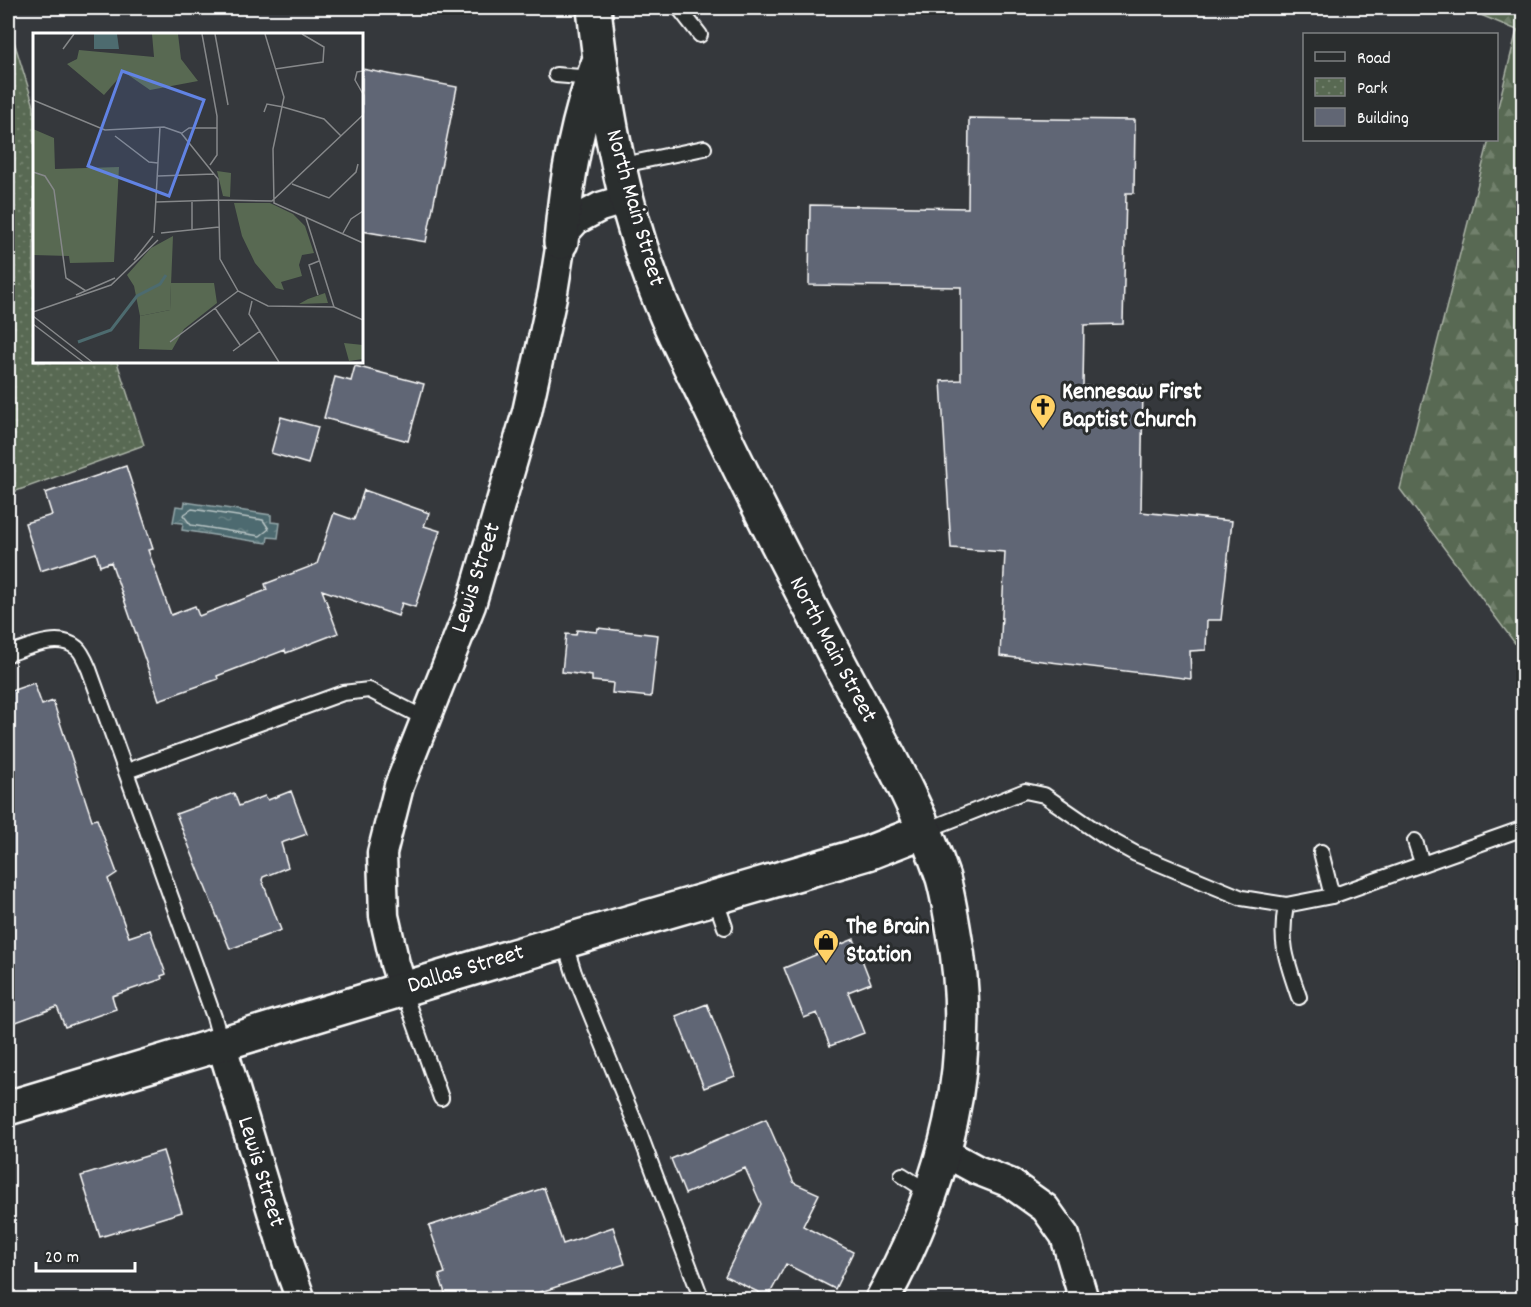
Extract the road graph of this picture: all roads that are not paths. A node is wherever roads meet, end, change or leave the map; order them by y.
1 (595, 8) edge
2 (680, 8) edge
3 (700, 35) dead end
4 (596, 69) junction
5 (556, 75) dead end
6 (704, 148) dead end
7 (618, 166) junction
8 (627, 199) junction
9 (561, 242) junction
10 (8, 654) edge
11 (426, 719) junction
12 (127, 771) junction
13 (1524, 828) edge
14 (924, 831) junction
15 (1415, 841) dead end
16 (1321, 852) dead end
17 (1422, 863) junction
18 (1332, 896) junction
19 (1286, 905) junction
20 (564, 941) junction
21 (403, 989) junction
22 (1299, 997) dead end
23 (221, 1044) junction
24 (441, 1098) dead end
25 (8, 1108) edge
26 (944, 1152) junction
27 (902, 1174) dead end
28 (931, 1194) junction
29 (301, 1299) edge
30 (702, 1299) edge
31 (882, 1299) edge
32 (1084, 1299) edge

1 - 4 main road, North Main Street
2 - 3 lane
4 - 5 lane
4 - 7 main road, North Main Street
4 - 9 main road
6 - 7 lane
7 - 8 main road, North Main Street
8 - 9 street, Lewis Street
8 - 14 main road, North Main Street
9 - 11 street, Lewis Street
10 - 12 lane
11 - 12 lane
11 - 21 street, Lewis Street
12 - 23 lane
13 - 17 lane
14 - 19 lane
14 - 20 main road, Dallas Street
14 - 26 main road, North Main Street
15 - 17 lane
16 - 18 lane
17 - 18 lane
18 - 19 lane
19 - 22 lane
20 - 21 main road, Dallas Street
20 - 30 lane
21 - 23 main road, Dallas Street
21 - 24 lane
23 - 25 main road, Dallas Street
23 - 29 street, Lewis Street
26 - 28 main road, North Main Street
26 - 32 street
27 - 28 lane
28 - 31 main road, North Main Street

